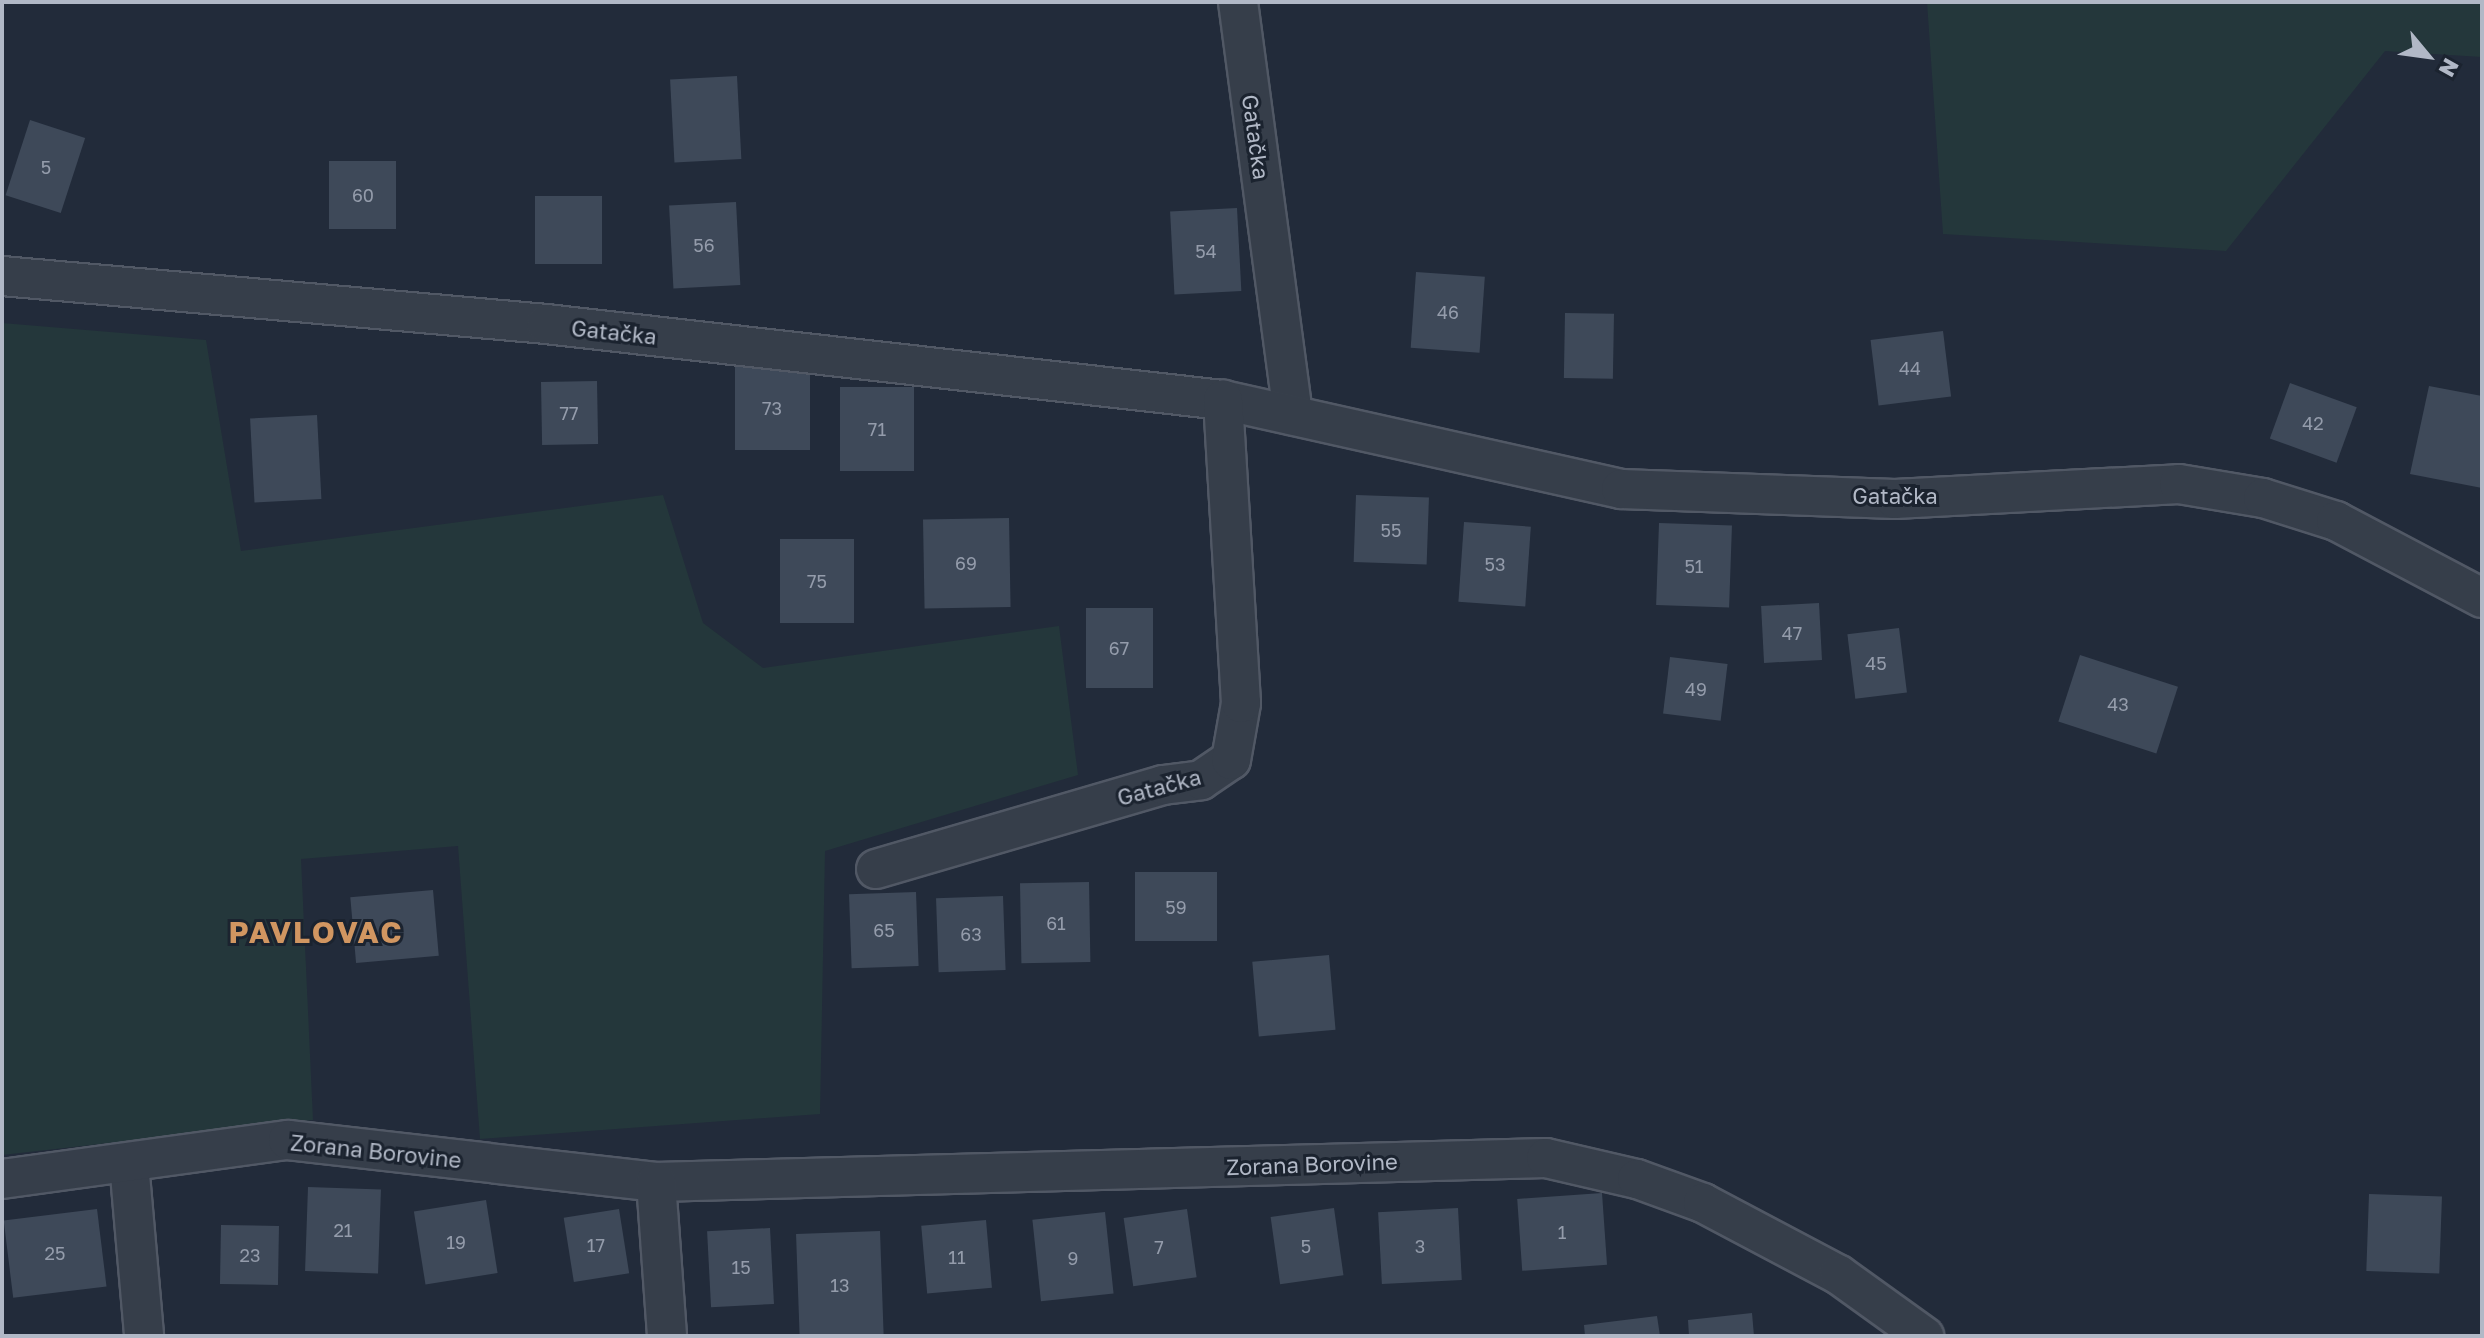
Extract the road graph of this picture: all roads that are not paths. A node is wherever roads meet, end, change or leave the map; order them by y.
1 (1238, 2) edge
2 (2, 276) edge
3 (1223, 400) junction
4 (1293, 415) junction
5 (2482, 598) edge
6 (876, 869) dead end
7 (129, 1163) junction
8 (2, 1179) edge
9 (656, 1182) junction
10 (144, 1336) edge
11 (667, 1336) edge
12 (1924, 1336) edge

1 - 4 street, Gatačka
2 - 3 street, Gatačka
3 - 4 street, Gatačka
3 - 6 street, Gatačka
4 - 5 street, Gatačka
7 - 8 street, Zorana Borovine
7 - 9 street, Zorana Borovine
7 - 10 street
9 - 11 street
9 - 12 street, Zorana Borovine

